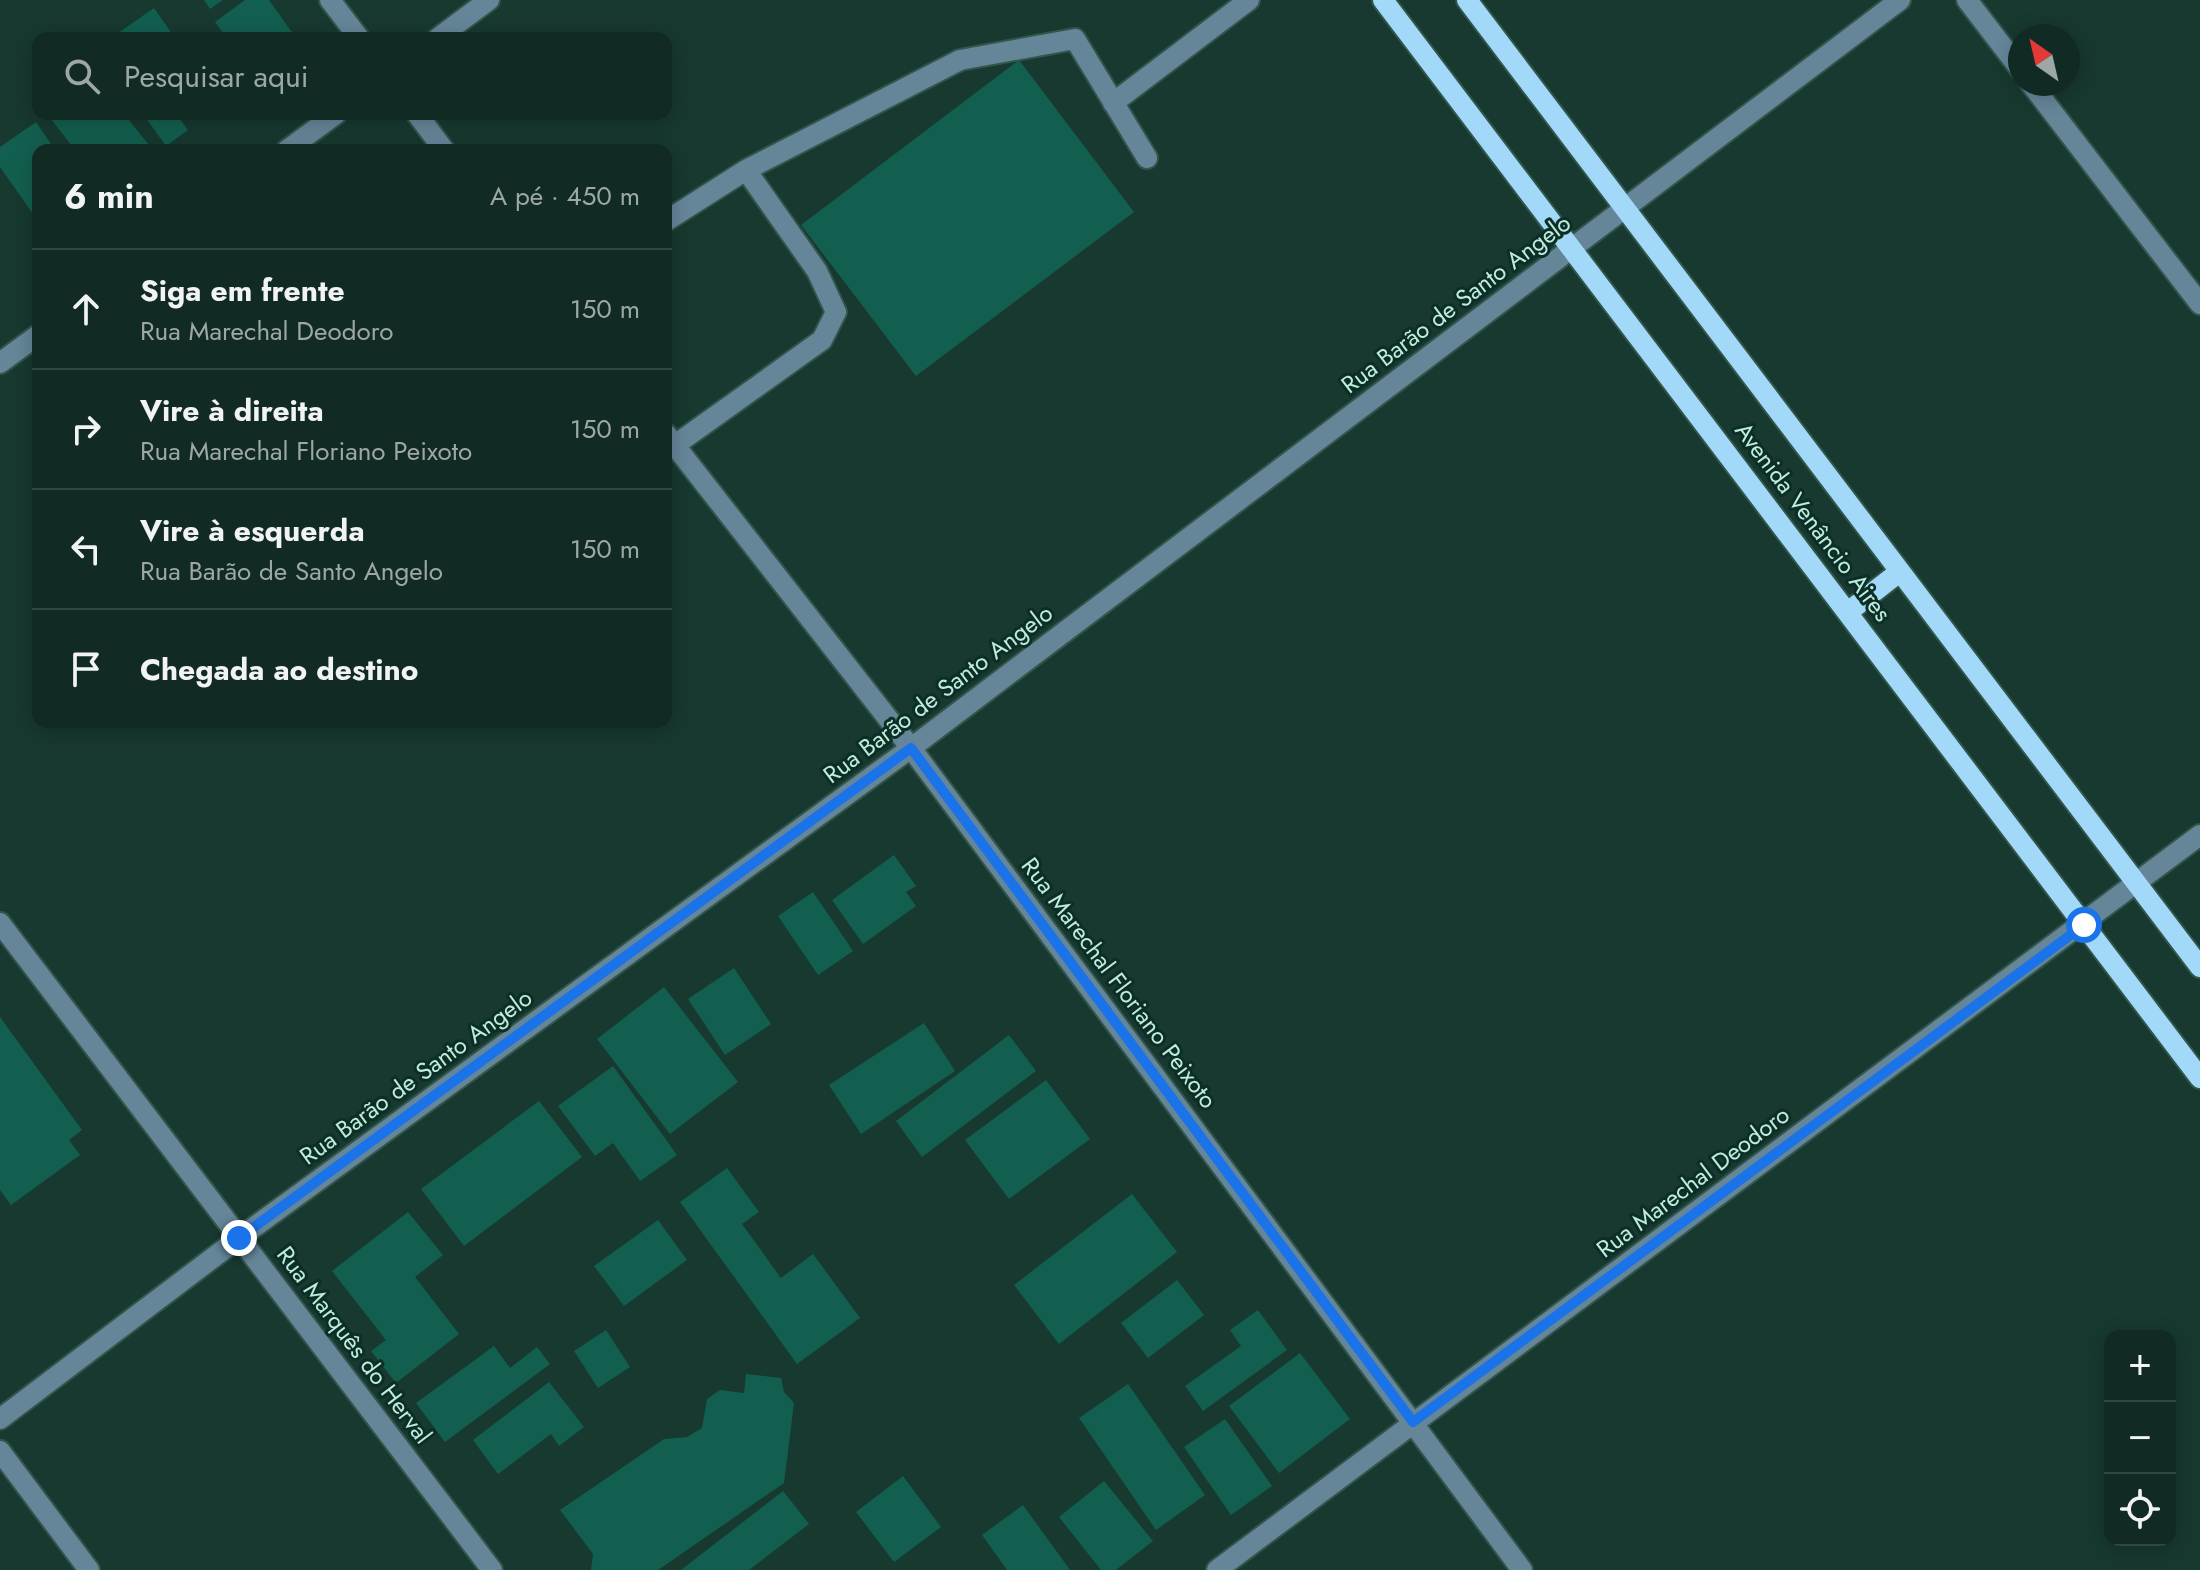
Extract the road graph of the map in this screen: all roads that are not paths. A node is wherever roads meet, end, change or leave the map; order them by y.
1 (330, 0) edge
2 (489, 0) edge
3 (1249, 0) edge
4 (1467, 0) edge
5 (1900, 0) edge
6 (1967, 0) edge
7 (1394, 4) edge
8 (354, 32) edge
9 (446, 32) edge
10 (2008, 53) edge
11 (2040, 96) edge
12 (1113, 103) junction
13 (328, 120) edge
14 (422, 120) edge
15 (295, 144) edge
16 (440, 144) edge
17 (1147, 158) dead end
18 (746, 170) junction
19 (1625, 209) junction
20 (672, 217) edge
21 (1573, 248) junction
22 (2200, 304) edge
23 (32, 339) edge
24 (0, 363) edge
25 (672, 438) edge
26 (672, 442) edge
27 (1898, 573) junction
28 (1848, 612) junction
29 (911, 748) junction
30 (2200, 835) edge
31 (2137, 883) junction
32 (0, 923) edge
33 (2084, 925) junction
34 (2200, 967) edge
35 (2200, 1078) edge
36 (239, 1238) junction
37 (0, 1419) edge
38 (1413, 1422) junction
39 (0, 1451) edge
40 (89, 1570) edge
41 (492, 1570) edge
42 (1217, 1570) edge
43 (1522, 1570) edge

1 - 8 street
2 - 9 street
3 - 12 street
4 - 19 main road, Avenida Venâncio Aires
5 - 19 street, Rua Barão de Santo Angelo
6 - 10 street
7 - 21 main road, Avenida Venâncio Aires
11 - 22 street
12 - 17 street
12 - 18 street
13 - 15 street
14 - 16 street
18 - 20 street
18 - 25 street
19 - 21 street, Rua Barão de Santo Angelo
19 - 27 main road, Avenida Venâncio Aires
21 - 28 main road, Avenida Venâncio Aires
21 - 29 street, Rua Barão de Santo Angelo
23 - 24 street
26 - 29 street, Rua Marechal Floriano Peixoto
27 - 28 main road
27 - 31 main road, Avenida Venâncio Aires
28 - 33 main road, Avenida Venâncio Aires
29 - 36 street, Rua Barão de Santo Angelo
29 - 38 street, Rua Marechal Floriano Peixoto
30 - 31 street, Rua Marechal Deodoro
31 - 33 street, Rua Marechal Deodoro
31 - 34 main road, Avenida Venâncio Aires
32 - 36 street, Rua Marquês do Herval
33 - 35 main road, Avenida Venâncio Aires
33 - 38 street, Rua Marechal Deodoro
36 - 37 street, Rua Barão de Santo Angelo
36 - 41 street, Rua Marquês do Herval
38 - 42 street, Rua Marechal Deodoro
38 - 43 street, Rua Marechal Floriano Peixoto
39 - 40 street

